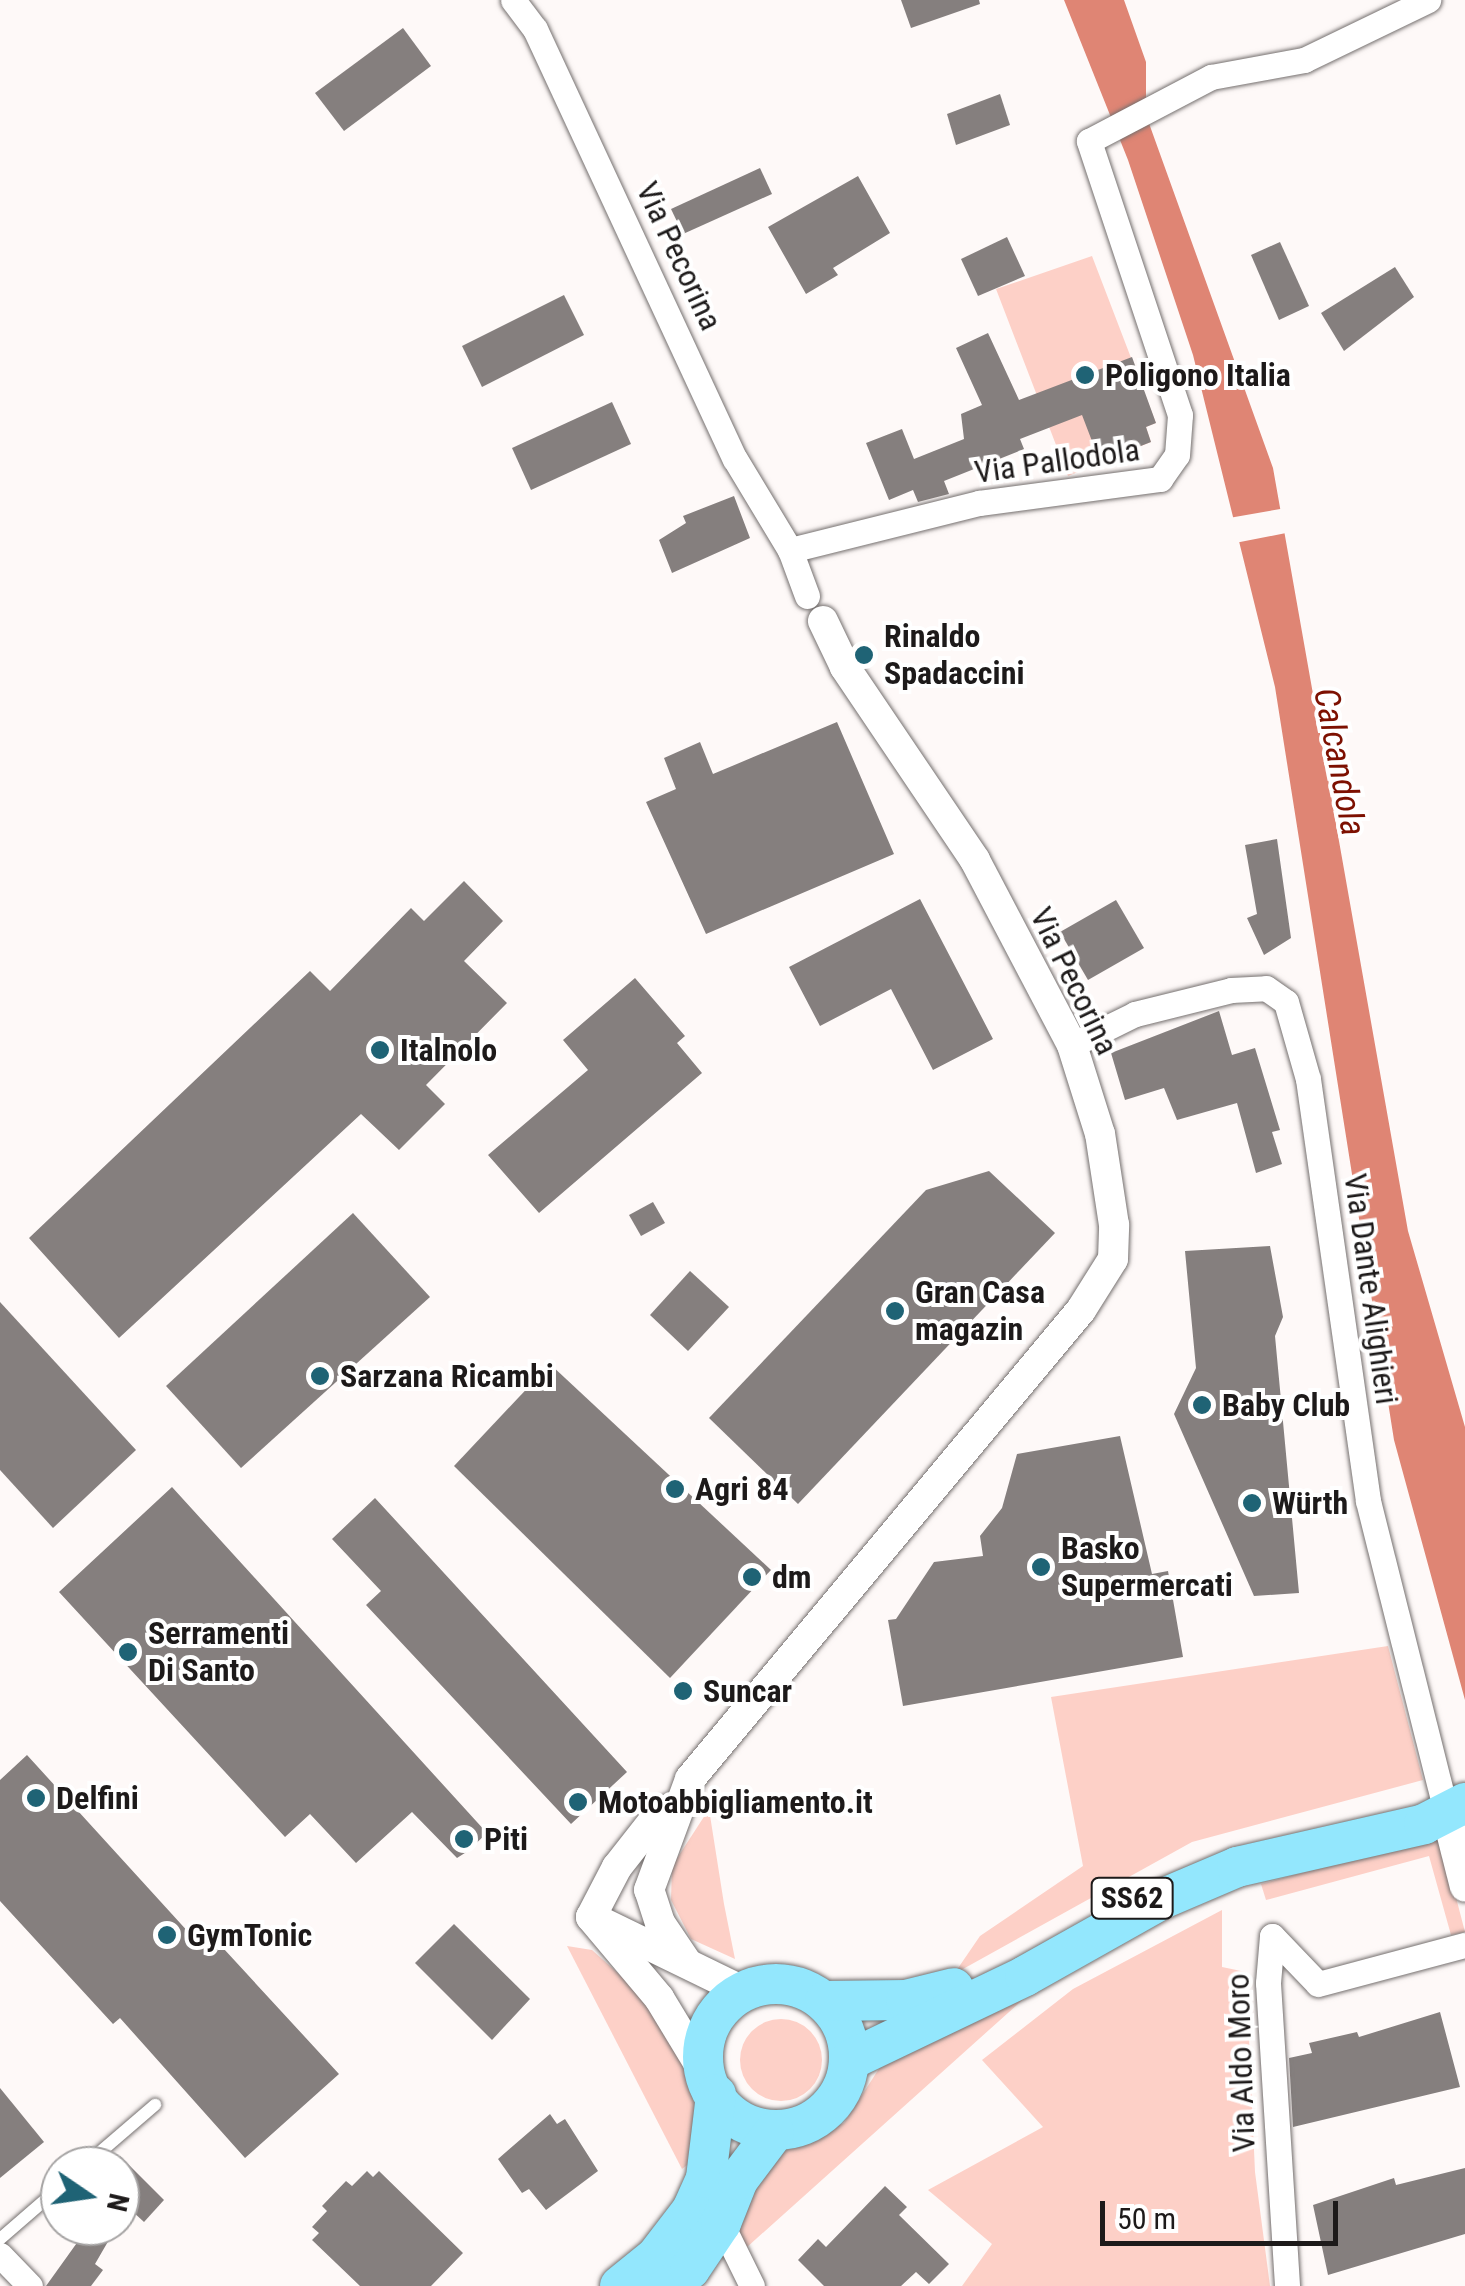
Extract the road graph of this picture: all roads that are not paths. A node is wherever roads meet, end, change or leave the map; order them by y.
1 (512, 0) edge
2 (1428, 0) edge
3 (790, 550) junction
4 (815, 609) joint
5 (1072, 1045) junction
6 (678, 1804) junction
7 (1455, 1805) edge
8 (1465, 1887) edge
9 (591, 1917) junction
10 (1465, 1946) edge
11 (687, 1963) junction
12 (743, 1990) junction
13 (825, 2001) junction
14 (850, 2060) junction
15 (709, 2082) junction
16 (155, 2105) dead end
17 (774, 2132) junction
18 (107, 2146) edge
19 (40, 2204) edge
20 (721, 2223) junction
21 (0, 2239) edge
22 (0, 2255) edge
23 (30, 2286) edge
24 (620, 2286) edge
25 (669, 2286) edge
26 (752, 2286) edge
27 (1287, 2286) edge

1 - 3 street, Via Pecorina
2 - 3 street, Via Pallodola
3 - 4 street, Via Pecorina
4 - 5 street, Via Pecorina
5 - 6 street, Via Pecorina
5 - 7 street, Via Dante Alighieri
6 - 9 street, Via Pecorina
6 - 11 street, Via Pecorina
7 - 8 street
7 - 13 main road, SS62
7 - 14 main road, SS62
9 - 11 street
9 - 15 street
10 - 27 street, Via Aldo Moro
11 - 12 street
12 - 13 main road
12 - 15 main road
13 - 14 main road
14 - 17 main road
15 - 17 main road
15 - 24 main road
16 - 18 lane
17 - 20 main road
19 - 21 lane
20 - 25 main road
20 - 26 street
22 - 23 street

